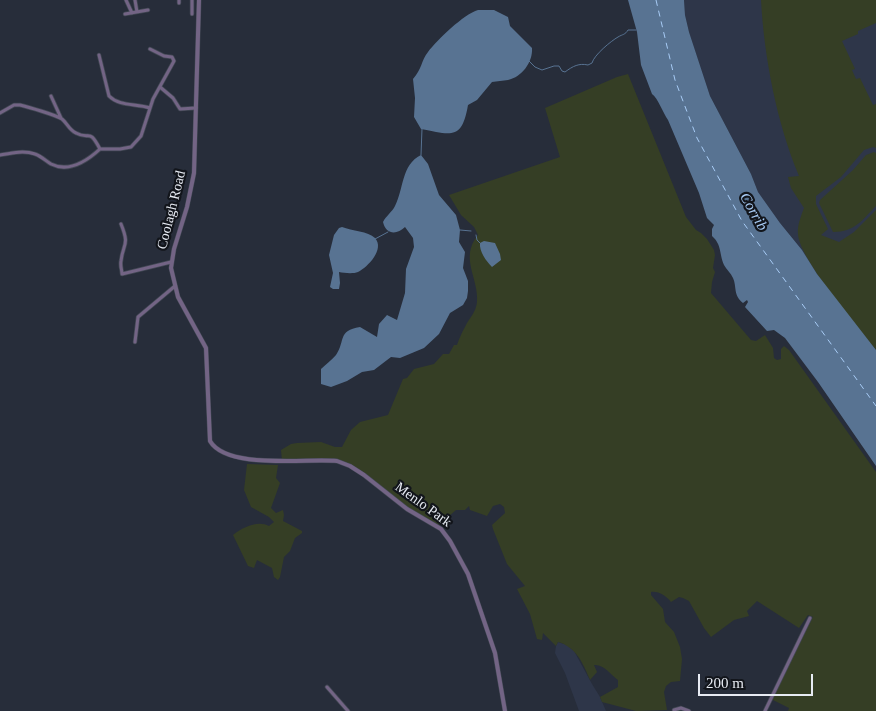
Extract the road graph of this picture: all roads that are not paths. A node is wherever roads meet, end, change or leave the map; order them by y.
1 (126, 0) edge
2 (135, 0) edge
3 (192, 0) edge
4 (199, 0) edge
5 (148, 10) dead end
6 (137, 12) junction
7 (132, 13) junction
8 (125, 14) dead end
9 (192, 14) dead end
10 (150, 49) dead end
11 (99, 55) dead end
12 (160, 87) junction
13 (51, 96) dead end
14 (150, 108) junction
15 (197, 108) junction
16 (0, 113) edge
17 (61, 118) junction
18 (100, 149) junction
19 (0, 155) edge
20 (121, 224) dead end
21 (171, 262) junction
22 (175, 286) junction
23 (135, 342) dead end
24 (213, 446) joint
25 (810, 618) dead end
26 (327, 687) dead end
27 (674, 710) dead end
28 (348, 711) edge
29 (505, 711) edge
30 (689, 711) edge
31 (765, 711) edge

1 - 7 street
2 - 6 street
3 - 9 street
4 - 15 street, Coolagh Road
5 - 6 street
6 - 7 street
7 - 8 street
10 - 12 street
11 - 14 street
12 - 14 street
12 - 15 street
13 - 17 street
14 - 18 street
15 - 21 street, Coolagh Road
16 - 17 street
17 - 18 street
18 - 19 street
20 - 21 street
21 - 22 street, Coolagh Road
22 - 23 street
22 - 24 street, Coolagh Road
24 - 29 street, Menlo Park
25 - 31 street
26 - 28 street
27 - 30 street

